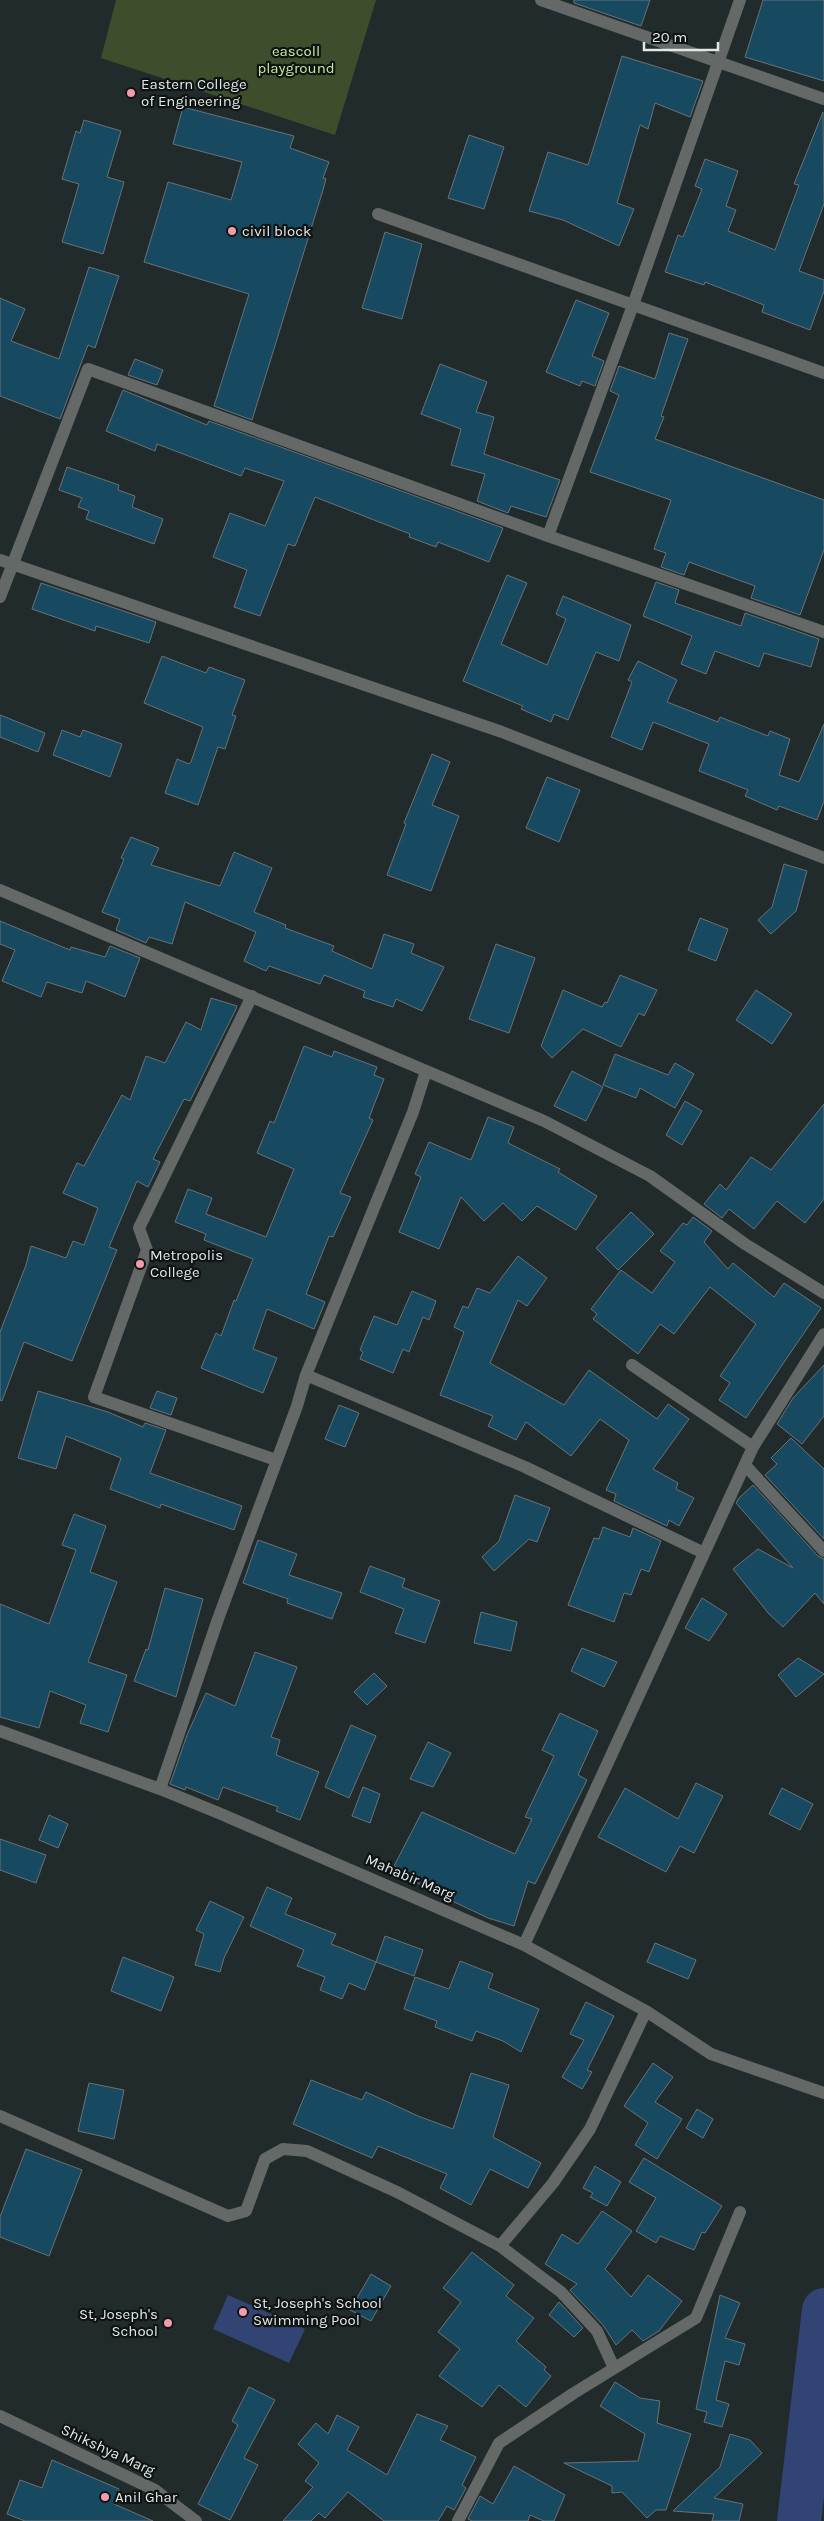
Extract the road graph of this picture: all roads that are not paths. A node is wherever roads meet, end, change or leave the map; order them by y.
1 (541, 0) edge
2 (740, 0) edge
3 (718, 60) junction
4 (824, 99) edge
5 (378, 214) dead end
6 (633, 305) junction
7 (824, 373) edge
8 (548, 536) junction
9 (0, 560) edge
10 (13, 565) junction
11 (0, 597) edge
12 (824, 632) edge
13 (824, 858) edge
14 (0, 890) edge
15 (252, 996) junction
16 (426, 1071) junction
17 (824, 1293) edge
18 (824, 1334) edge
19 (632, 1365) dead end
20 (306, 1375) junction
21 (753, 1447) junction
22 (276, 1460) junction
23 (745, 1465) junction
24 (824, 1551) edge
25 (704, 1553) junction
26 (0, 1731) edge
27 (160, 1789) junction
28 (524, 1945) junction
29 (646, 2012) junction
30 (824, 2093) edge
31 (0, 2116) edge
32 (740, 2212) dead end
33 (500, 2246) junction
34 (614, 2368) junction
35 (0, 2416) edge
36 (196, 2521) edge
37 (458, 2521) edge

1 - 3 street
2 - 3 street
3 - 4 street
3 - 6 street
5 - 6 street
6 - 7 street
6 - 8 street
8 - 10 street
8 - 12 street
9 - 10 street
10 - 11 street
10 - 13 street
14 - 15 street
15 - 16 street
15 - 22 street
16 - 17 street
16 - 20 street
18 - 21 street
19 - 21 street
20 - 22 street
20 - 25 street
21 - 23 street
22 - 27 street
23 - 24 street
23 - 25 street
25 - 28 street
26 - 27 street, Mahabir Marg
27 - 28 street, Mahabir Marg
28 - 29 street, Mahabir Marg
29 - 30 street, Mahabir Marg
29 - 33 street
31 - 33 street
32 - 34 street
33 - 34 street
34 - 37 street
35 - 36 street, Shikshya Marg

